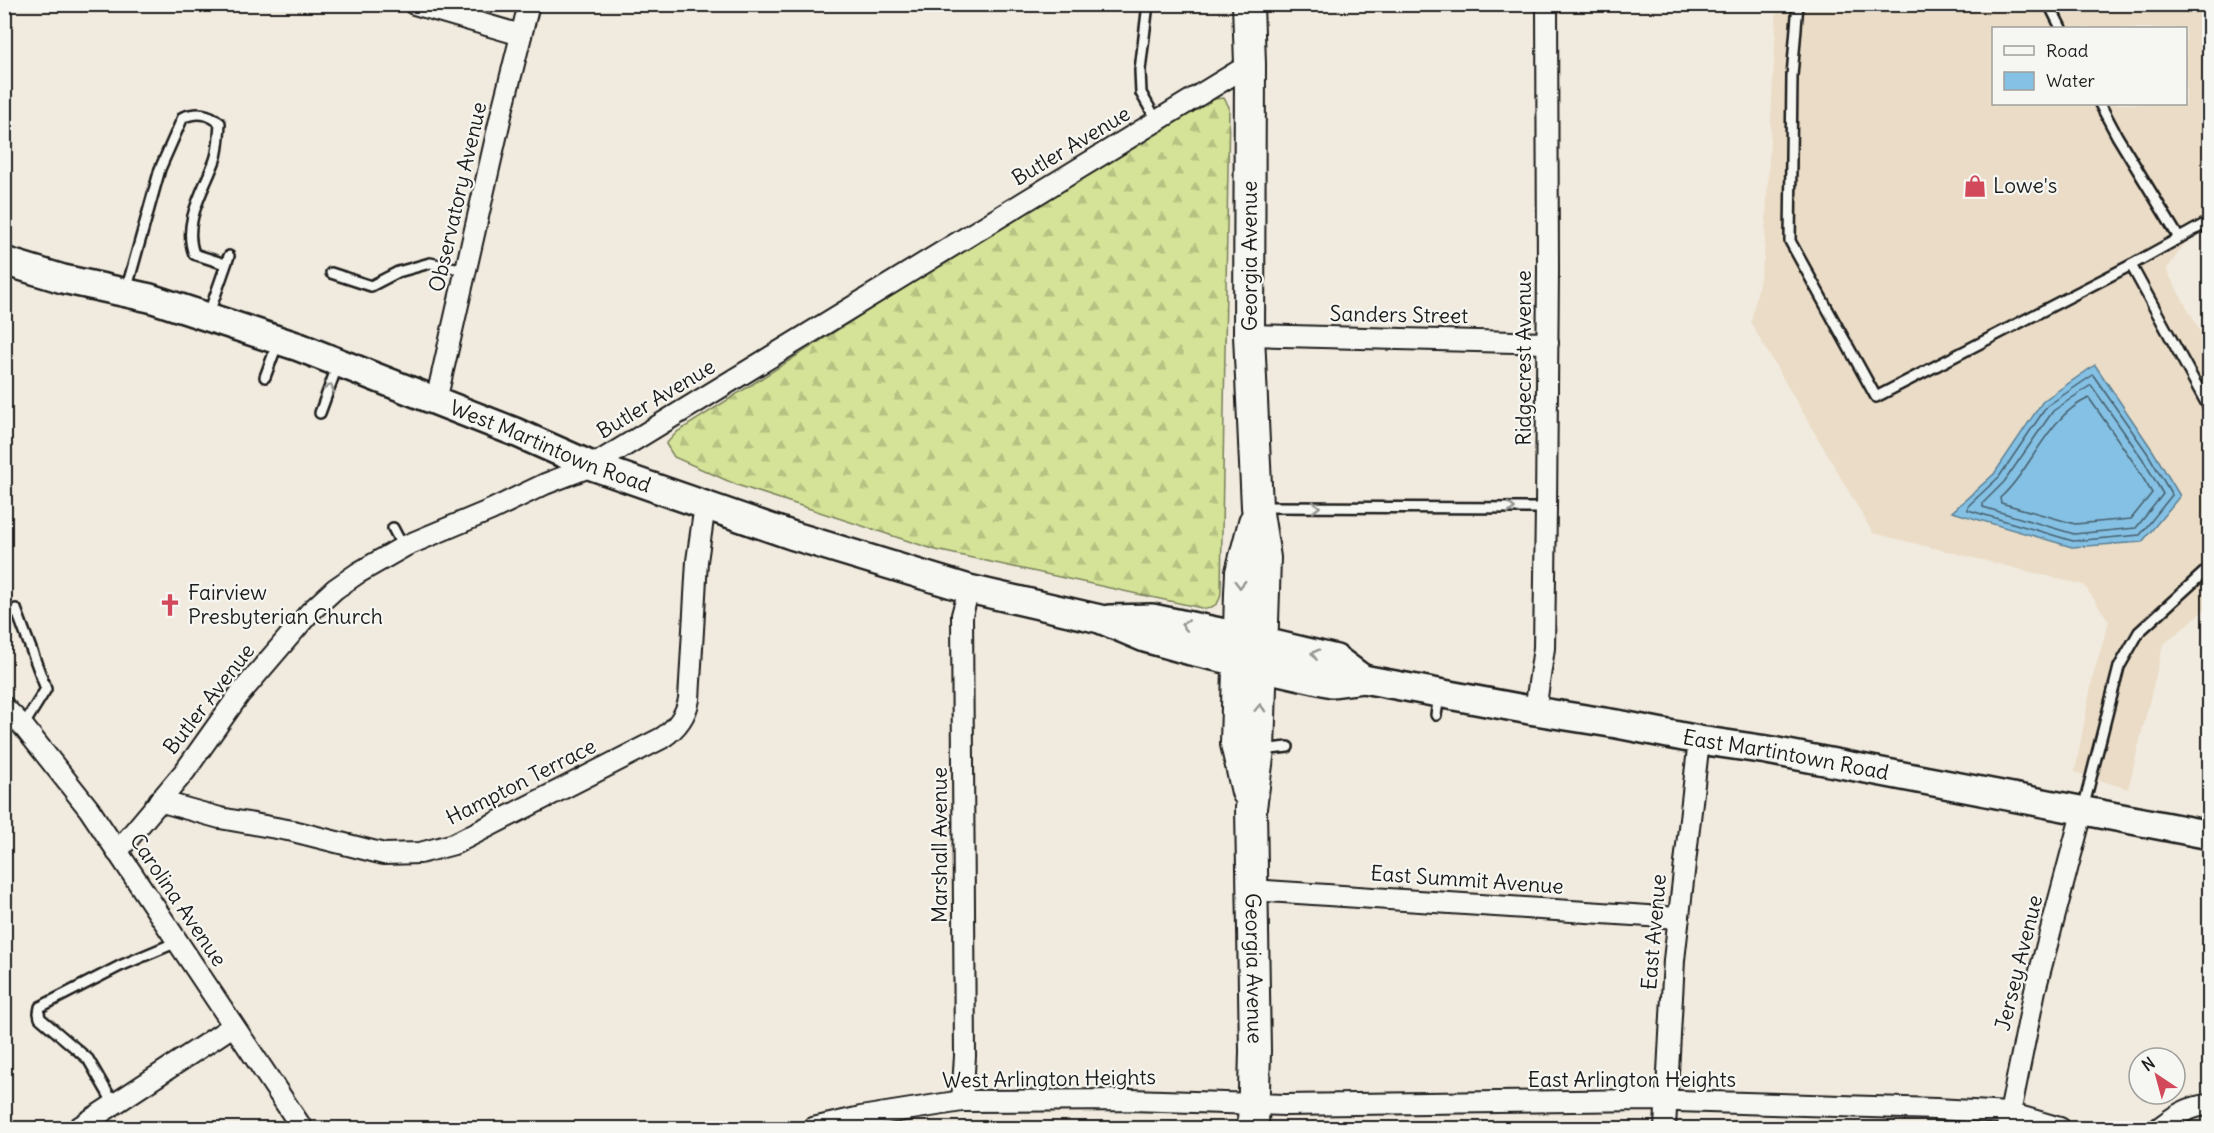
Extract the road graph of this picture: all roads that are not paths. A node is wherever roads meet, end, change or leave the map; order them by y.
1 (414, 4) edge
2 (529, 4) edge
3 (1148, 4) edge
4 (1248, 4) edge
5 (1547, 4) edge
6 (1798, 4) edge
7 (2049, 4) edge
8 (2060, 27) edge
9 (521, 35) junction
10 (1250, 64) junction
11 (2101, 105) edge
12 (1157, 121) junction
13 (2210, 220) edge
14 (2179, 238) junction
15 (4, 261) edge
16 (2131, 265) junction
17 (466, 270) junction
18 (331, 273) dead end
19 (125, 293) junction
20 (207, 316) junction
21 (1250, 335) junction
22 (278, 340) junction
23 (1548, 343) junction
24 (339, 363) junction
25 (264, 377) dead end
26 (436, 401) junction
27 (2210, 410) edge
28 (320, 413) dead end
29 (592, 466) junction
30 (705, 506) junction
31 (1257, 507) junction
32 (1546, 508) junction
33 (393, 528) dead end
34 (403, 547) junction
35 (2210, 567) edge
36 (969, 589) junction
37 (4, 620) edge
38 (1250, 652) junction
39 (4, 707) edge
40 (1535, 711) junction
41 (22, 726) junction
42 (1699, 740) junction
43 (159, 801) junction
44 (1251, 808) junction
45 (2083, 809) junction
46 (2210, 835) edge
47 (117, 852) junction
48 (1251, 890) junction
49 (1679, 918) junction
50 (177, 942) junction
51 (233, 1026) junction
52 (962, 1101) junction
53 (1666, 1101) junction
54 (114, 1104) junction
55 (2210, 1105) edge
56 (1253, 1115) edge
57 (2008, 1121) edge
58 (78, 1128) edge
59 (302, 1128) edge
60 (813, 1128) edge
61 (1665, 1128) edge
62 (2060, 1128) edge
63 (2159, 1128) edge

1 - 9 street
2 - 9 street, Observatory Avenue
3 - 12 lane
4 - 10 main road, Georgia Avenue
5 - 23 street, Ridgecrest Avenue
6 - 16 lane
7 - 8 lane
9 - 17 street, Observatory Avenue
10 - 12 street, Butler Avenue
10 - 21 main road, Georgia Avenue
11 - 14 lane
12 - 29 street, Butler Avenue
13 - 14 lane
14 - 16 lane
15 - 19 main road, West Martintown Road
16 - 27 lane
17 - 18 lane
17 - 26 street, Observatory Avenue
19 - 20 main road, West Martintown Road
19 - 20 lane
20 - 22 main road, West Martintown Road
21 - 23 street, Sanders Street
21 - 31 main road, Georgia Avenue
22 - 24 main road, West Martintown Road
22 - 25 lane
23 - 32 street, Ridgecrest Avenue
24 - 26 main road, West Martintown Road
28 -> 24 lane
26 - 29 main road, West Martintown Road
29 - 30 main road, West Martintown Road
29 - 34 street, Butler Avenue
30 - 36 main road, West Martintown Road
30 - 43 street, Hampton Terrace
31 -> 32 lane
31 - 38 main road, Georgia Avenue
32 - 40 street, Ridgecrest Avenue
33 - 34 lane
34 - 43 street, Butler Avenue
35 - 45 lane
36 - 38 main road, West Martintown Road
36 - 52 street, Marshall Avenue
37 - 41 lane
38 - 40 main road, East Martintown Road
38 - 44 main road, Georgia Avenue
44 -> 38 main road, Georgia Avenue
39 - 41 street, Carolina Avenue
40 - 42 main road, East Martintown Road
41 - 47 street, Carolina Avenue
42 - 45 main road, East Martintown Road
42 - 49 street, East Avenue
43 - 47 street, Butler Avenue
44 - 48 main road, Georgia Avenue
45 - 46 main road, East Martintown Road
45 - 57 street, Jersey Avenue
47 - 50 street, Carolina Avenue
48 - 49 street, East Summit Avenue
48 - 56 main road, Georgia Avenue
49 - 53 street, East Avenue
50 - 51 street, Carolina Avenue
50 - 54 lane
51 - 54 street
51 - 59 street, Carolina Avenue
52 - 56 street, West Arlington Heights
52 - 60 street, West Arlington Heights
53 - 56 street, East Arlington Heights
53 - 57 street, East Arlington Heights
53 - 61 street, East Avenue
54 - 58 street
55 - 63 street
57 - 62 street, East Arlington Heights

